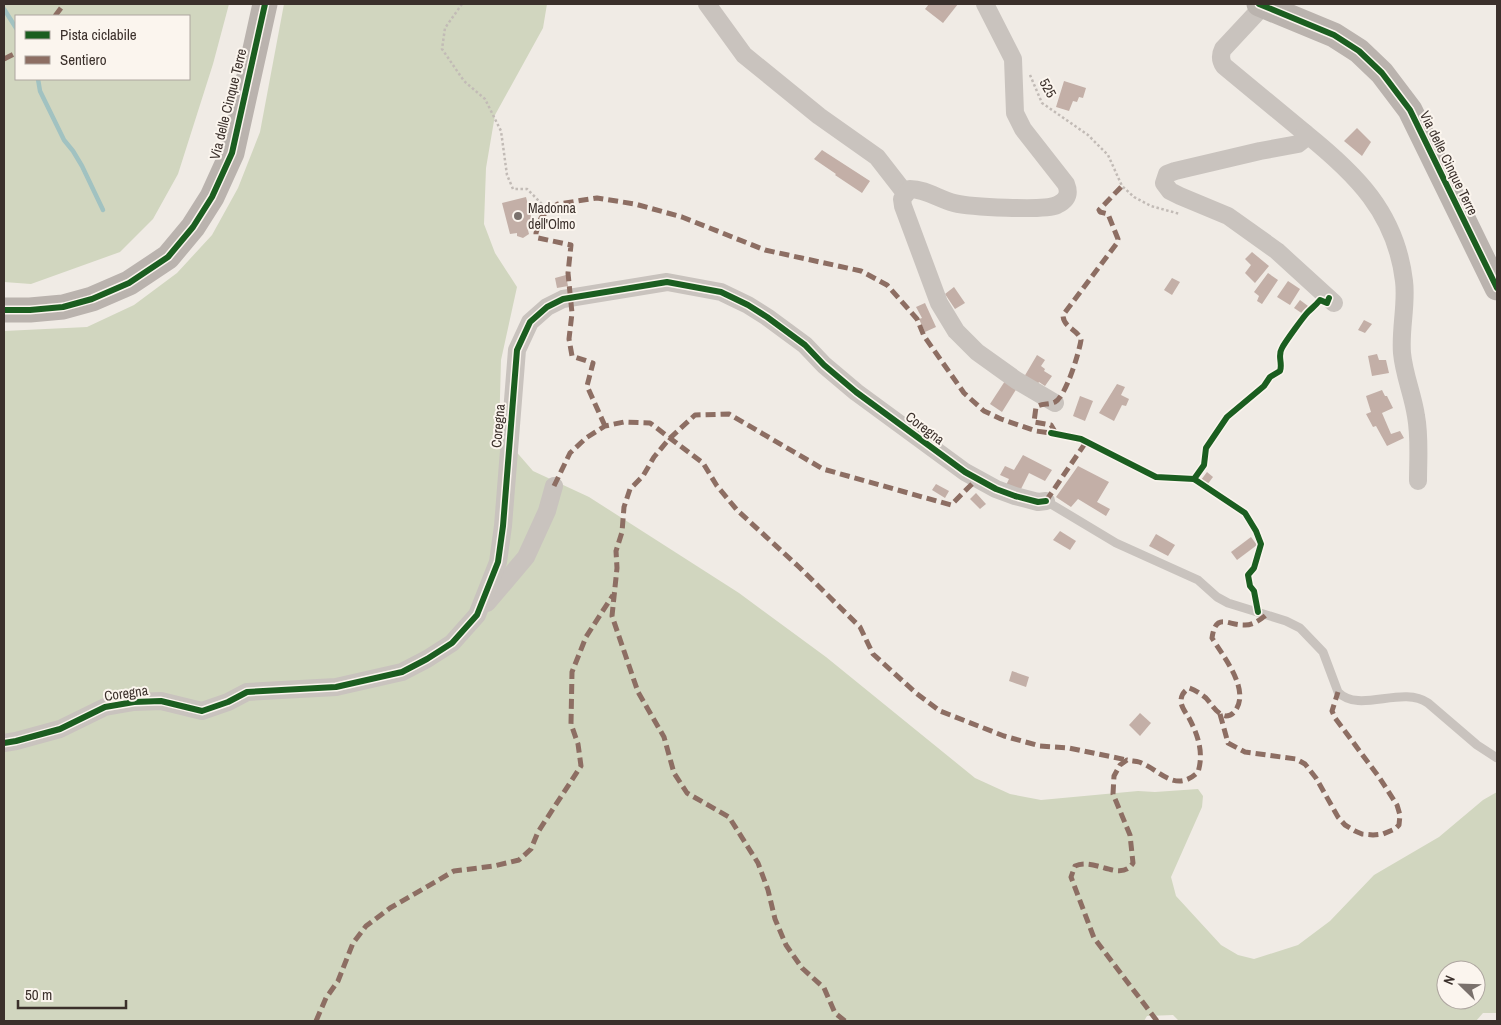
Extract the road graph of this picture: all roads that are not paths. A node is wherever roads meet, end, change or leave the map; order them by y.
1 (265, 4) edge
2 (707, 4) edge
3 (985, 4) edge
4 (1261, 5) edge
5 (1306, 133) junction
6 (905, 193) junction
7 (1497, 288) edge
8 (1334, 303) dead end
9 (4, 310) edge
10 (1055, 403) dead end
11 (1418, 481) dead end
12 (554, 486) dead end
13 (1046, 501) joint
14 (477, 615) junction
15 (4, 743) edge
16 (1497, 758) edge

1 - 9 main road, Via delle Cinque Terre
2 - 6 street
3 - 6 street
4 - 5 street
4 - 7 main road, Via delle Cinque Terre
5 - 8 street
5 - 11 street
6 - 10 street
12 - 14 street
13 - 14 street, Coregna
13 - 16 lane
14 - 15 street, Coregna

